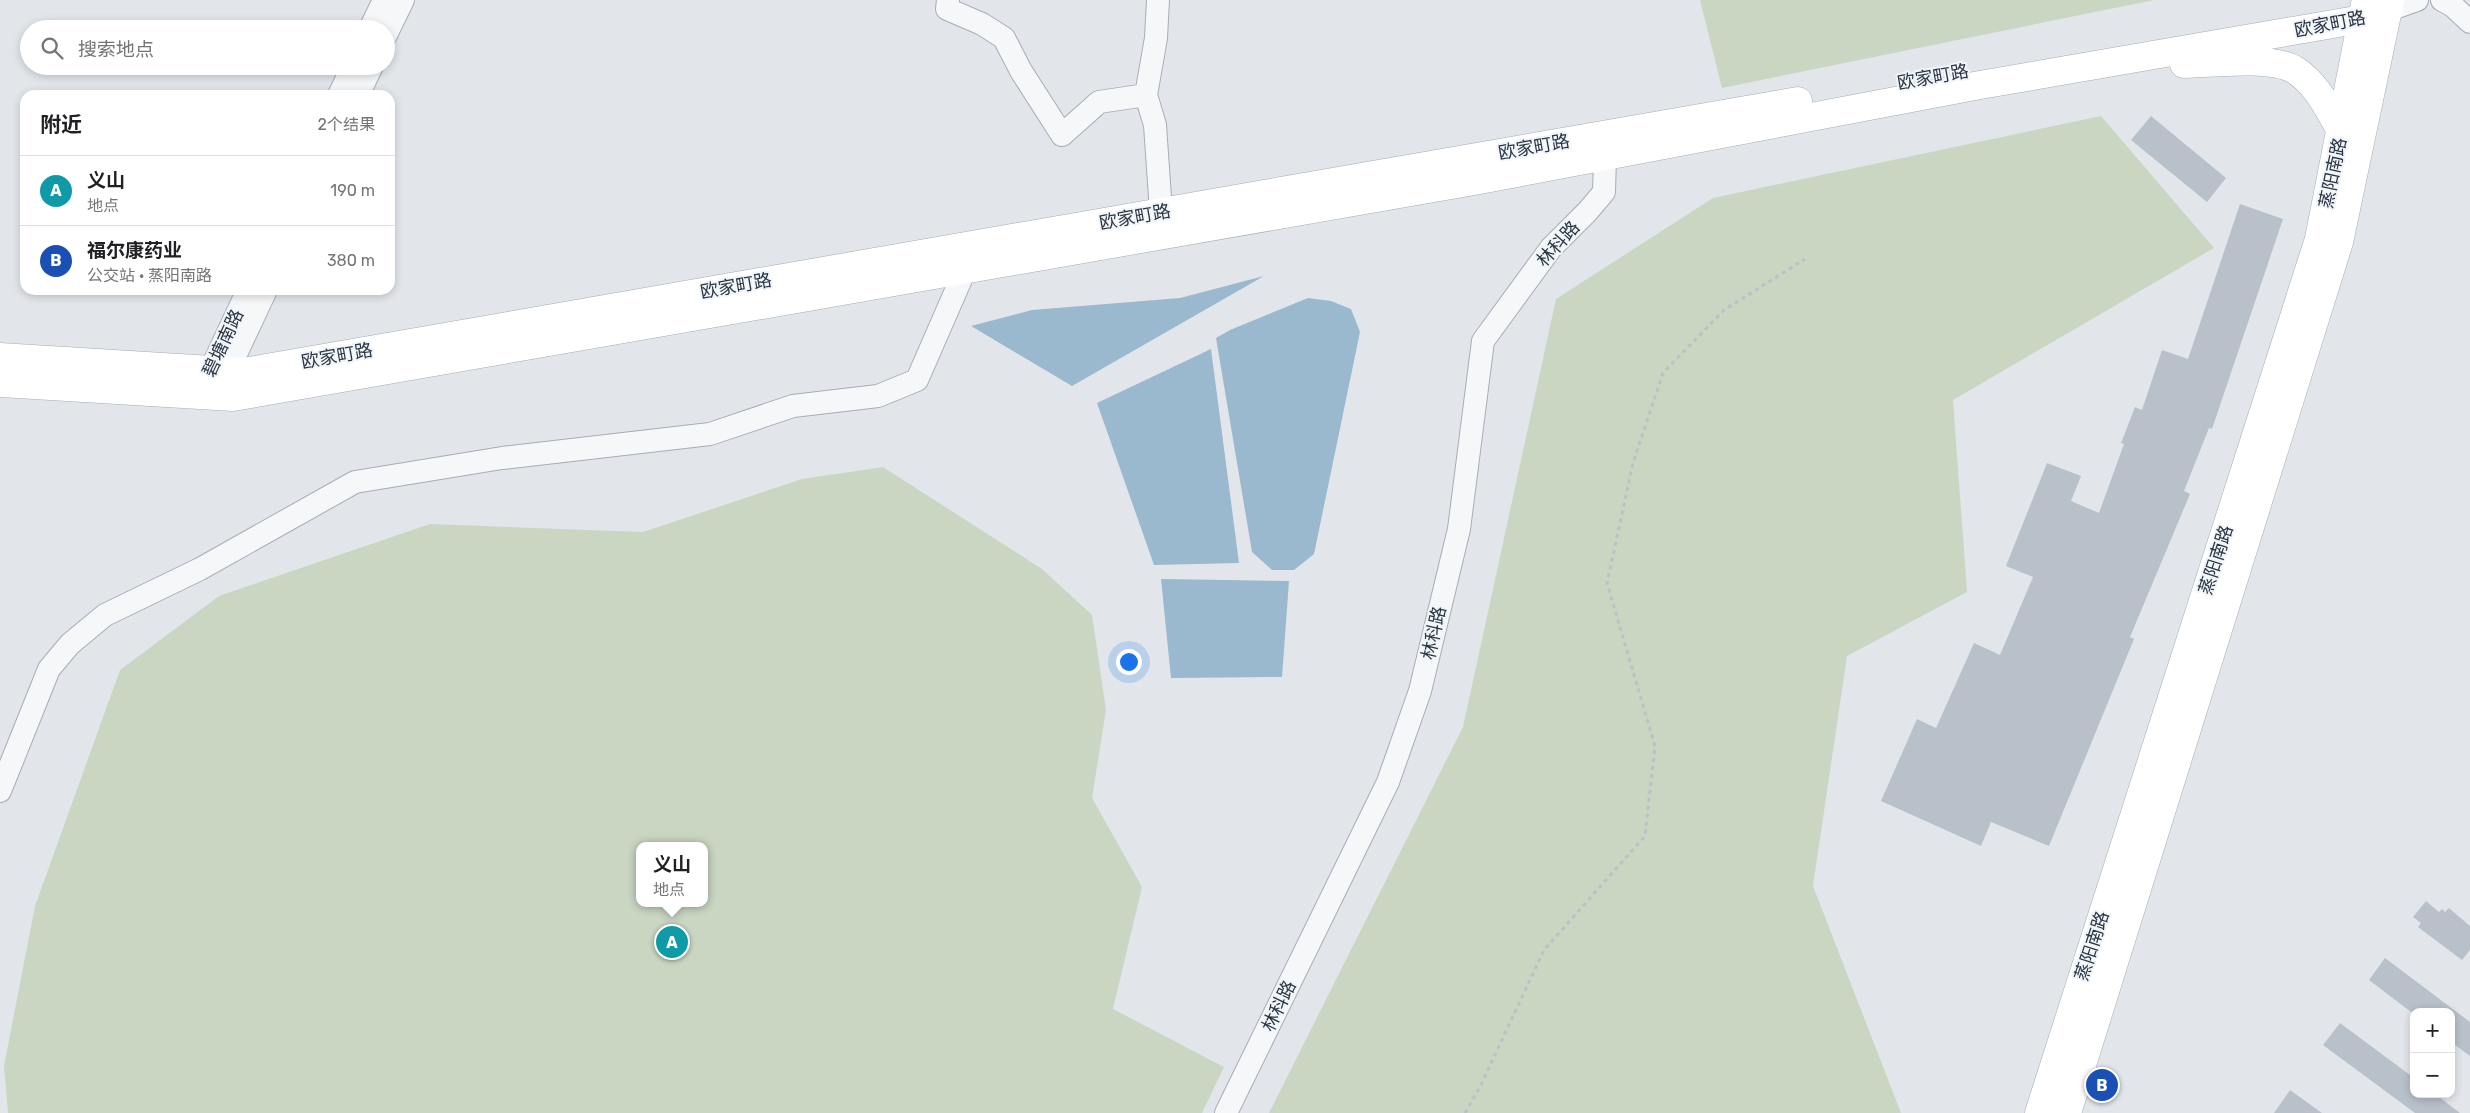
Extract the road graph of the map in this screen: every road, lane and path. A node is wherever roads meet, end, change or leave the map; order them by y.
1 (384, 0) edge
2 (403, 0) edge
3 (948, 0) edge
4 (1158, 0) edge
5 (2417, 0) edge
6 (2442, 0) edge
7 (2375, 6) edge
8 (374, 20) edge
9 (393, 20) edge
10 (2470, 22) edge
11 (2092, 66) junction
12 (349, 75) edge
13 (368, 75) edge
14 (341, 90) edge
15 (360, 90) edge
16 (1146, 94) junction
17 (2341, 131) junction
18 (1605, 157) junction
19 (1161, 212) junction
20 (1805, 259) dead end
21 (966, 270) junction
22 (246, 295) edge
23 (263, 295) edge
24 (0, 357) edge
25 (0, 383) edge
26 (215, 383) junction
27 (0, 791) edge
28 (1226, 1113) edge
29 (1465, 1113) edge
30 (2039, 1113) edge
31 (2067, 1113) edge

1 - 8 street
2 - 9 street
3 - 16 street
4 - 16 street
5 - 7 street
6 - 10 street
7 - 11 main road, 欧家町路
7 - 17 main road, 蒸阳南路
7 - 19 main road, 欧家町路
7 - 31 main road, 蒸阳南路
11 - 17 main road
11 - 18 main road, 欧家町路
12 - 14 street
13 - 15 street
16 - 19 street
17 - 30 main road, 蒸阳南路
18 - 21 main road, 欧家町路
18 - 28 street, 林科路
19 - 26 main road, 欧家町路
20 - 29 path
21 - 26 main road, 欧家町路
21 - 27 street
22 - 26 street, 碧塘南路
23 - 26 street, 碧塘南路
24 - 26 main road, 欧家町路
25 - 26 main road, 欧家町路

